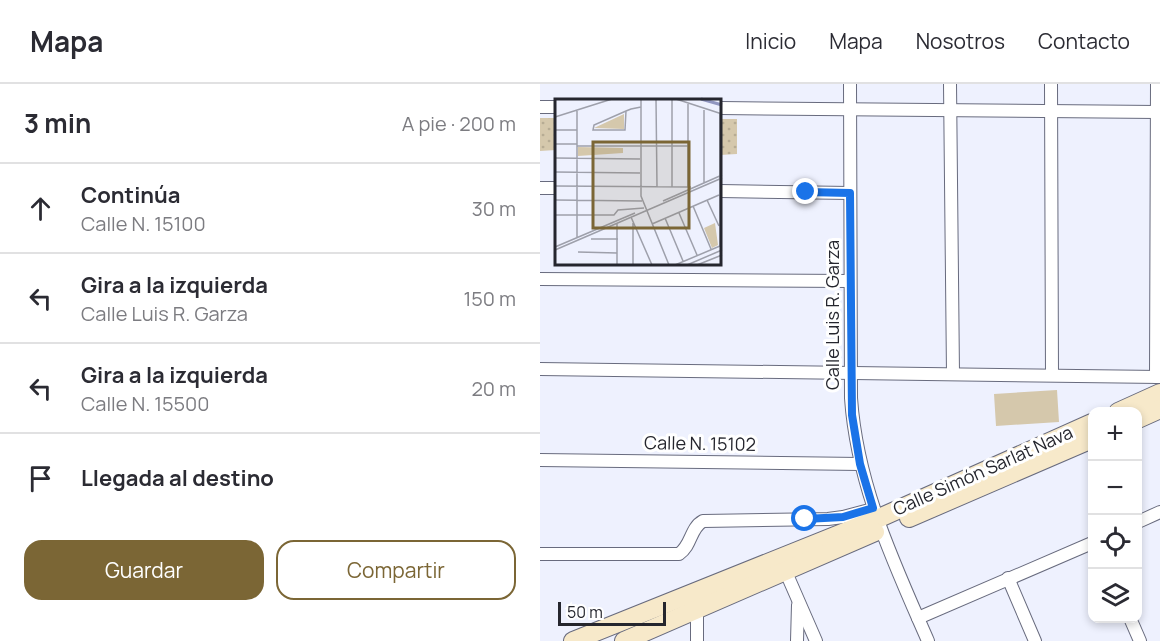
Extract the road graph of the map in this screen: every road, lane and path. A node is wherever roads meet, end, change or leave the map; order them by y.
1 (850, 84) edge
2 (950, 84) edge
3 (1052, 84) edge
4 (1157, 84) edge
5 (722, 108) edge
6 (850, 109) junction
7 (950, 110) junction
8 (1052, 111) junction
9 (1157, 112) junction
10 (722, 191) edge
11 (850, 193) junction
12 (540, 279) edge
13 (850, 281) junction
14 (540, 369) edge
15 (851, 373) junction
16 (953, 374) junction
17 (1052, 375) junction
18 (1159, 382) edge
19 (1124, 407) edge
20 (1160, 409) edge
21 (1142, 417) edge
22 (1088, 425) edge
23 (1088, 440) edge
24 (540, 460) edge
25 (860, 464) junction
26 (1160, 512) edge
27 (877, 519) junction
28 (1142, 520) edge
29 (1088, 545) edge
30 (540, 554) edge
31 (785, 570) junction
32 (1008, 578) junction
33 (798, 598) junction
34 (697, 609) junction
35 (918, 618) junction
36 (1132, 623) edge
37 (573, 641) edge
38 (624, 641) edge
39 (697, 641) edge
40 (797, 641) edge
41 (816, 641) edge
42 (928, 641) edge
43 (1035, 641) edge
44 (1140, 641) edge

1 - 6 street, Calle Luis R. Garza
2 - 7 street
3 - 8 street
4 - 9 street
5 - 6 street
6 - 7 street
6 - 11 street, Calle Luis R. Garza
7 - 8 street
7 - 16 street
8 - 9 street
8 - 17 street
9 - 18 street
10 - 11 street
11 - 13 street, Calle Luis R. Garza
12 - 13 street
13 - 15 street, Calle Luis R. Garza
14 - 15 street
15 - 16 street
15 - 25 street, Calle Luis R. Garza
16 - 17 street
17 - 18 street
18 - 19 street
20 - 21 street
22 - 27 street, Calle Simón Sarlat Nava
23 - 27 street, Calle Simón Sarlat Nava
24 - 25 street, Calle N. 15102
25 - 27 street, Calle Luis R. Garza
26 - 28 street
27 - 30 street
27 - 31 street, Calle Simón Sarlat Nava
27 - 35 street, Calle Luis R. Garza
27 - 37 street, Calle Simón Sarlat Nava
29 - 32 street
31 - 33 street
31 - 34 street, Calle Simón Sarlat Nava
32 - 35 street
32 - 43 street
33 - 40 street
33 - 41 street
34 - 38 street, Calle Simón Sarlat Nava
34 - 39 street
35 - 42 street, Calle Luis R. Garza
36 - 44 street

